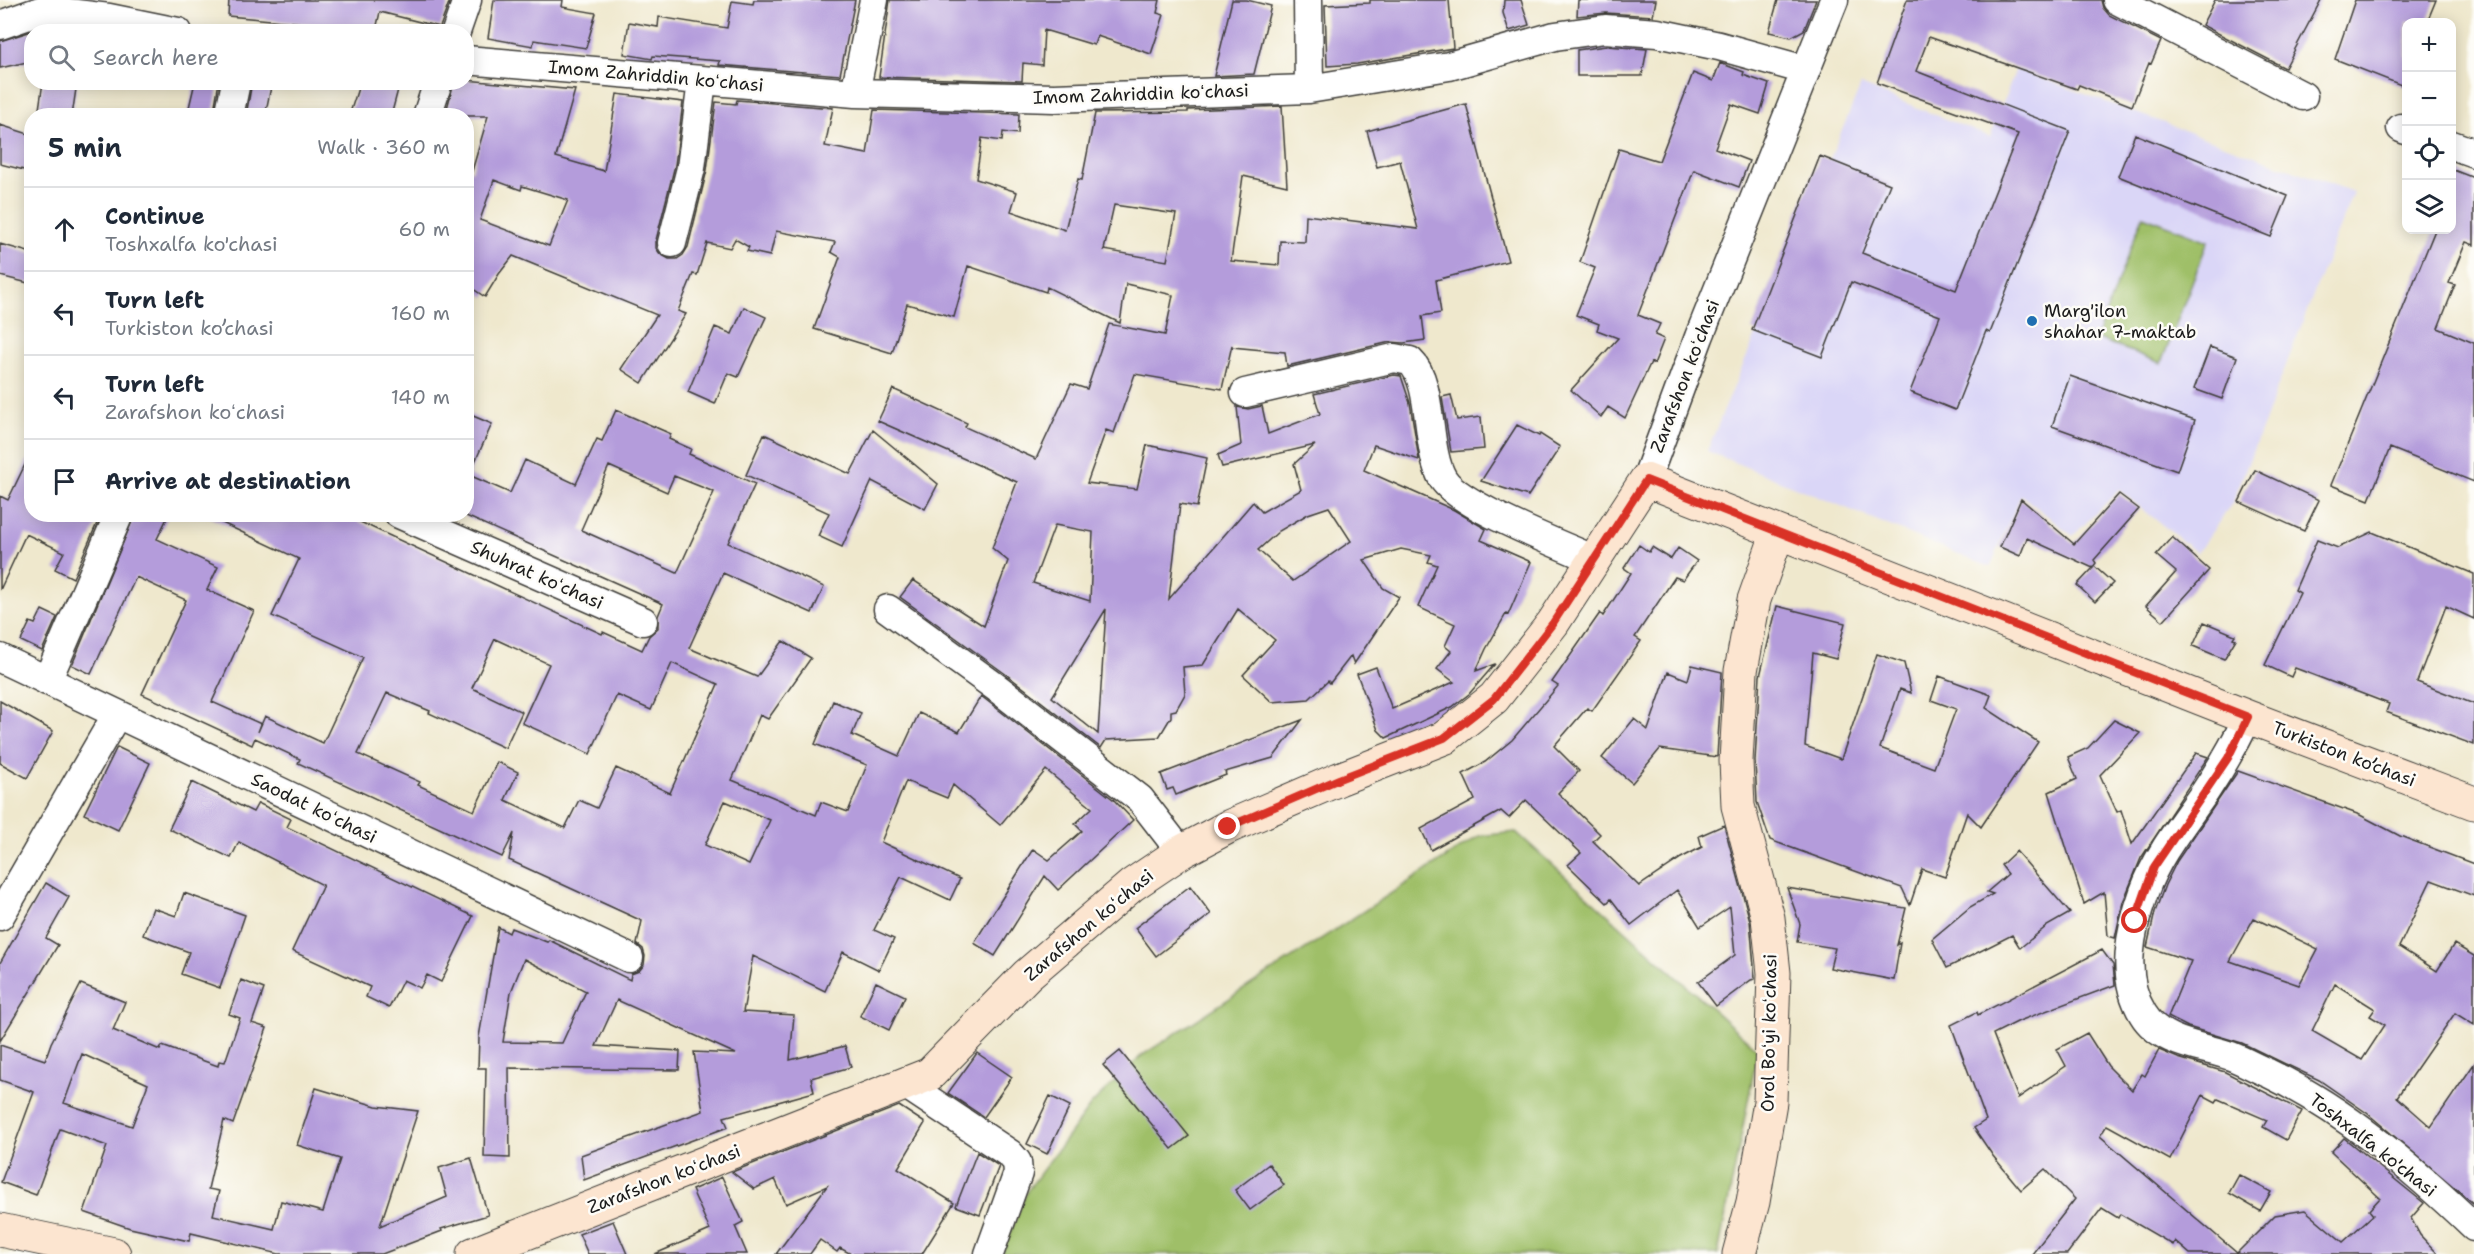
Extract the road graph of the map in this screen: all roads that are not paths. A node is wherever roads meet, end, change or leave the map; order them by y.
1 (467, 0) edge
2 (874, 0) edge
3 (1308, 0) edge
4 (1834, 0) edge
5 (2117, 0) edge
6 (112, 9) edge
7 (155, 24) edge
8 (459, 24) edge
9 (0, 25) edge
10 (474, 61) edge
11 (1805, 70) junction
12 (702, 81) junction
13 (1310, 89) junction
14 (234, 90) edge
15 (435, 90) edge
16 (855, 93) junction
17 (2303, 96) dead end
18 (231, 108) edge
19 (430, 108) edge
20 (2456, 147) edge
21 (2474, 153) edge
22 (672, 243) dead end
23 (1245, 393) dead end
24 (1646, 480) junction
25 (116, 522) edge
26 (417, 522) edge
27 (1778, 532) junction
28 (1594, 560) junction
29 (888, 609) dead end
30 (643, 621) dead end
31 (0, 658) edge
32 (47, 681) junction
33 (117, 714) junction
34 (2248, 717) junction
35 (2474, 803) edge
36 (1181, 852) junction
37 (0, 916) edge
38 (629, 958) dead end
39 (905, 1084) junction
40 (2474, 1227) edge
41 (0, 1230) edge
42 (114, 1254) edge
43 (472, 1254) edge
44 (989, 1254) edge
45 (1739, 1254) edge

1 - 8 street
2 - 16 street
3 - 13 street
4 - 11 street, Zarafshon koʻchasi
5 - 17 street
6 - 7 street
6 - 9 street
10 - 12 street, Imom Zahriddin koʻchasi
11 - 13 street, Imom Zahriddin koʻchasi
11 - 24 street, Zarafshon koʻchasi
12 - 16 street, Imom Zahriddin koʻchasi
12 - 22 street
13 - 16 street, Imom Zahriddin koʻchasi
14 - 18 street
15 - 19 street
20 - 21 street
23 - 28 street
24 - 27 main road, Turkiston ko’chasi
24 - 28 main road, Zarafshon koʻchasi
25 - 32 street
26 - 30 street, Shuhrat koʻchasi
27 - 34 main road, Turkiston ko’chasi
27 - 45 main road, Orol Boʻyi koʻchasi
28 - 36 main road, Zarafshon koʻchasi
29 - 36 street
31 - 32 street, Saodat koʻchasi
32 - 33 street, Saodat koʻchasi
33 - 37 street
33 - 38 street, Saodat koʻchasi
34 - 35 main road, Turkiston ko’chasi
34 - 40 street, Toshxalfa ko'chasi
36 - 39 main road, Zarafshon koʻchasi
39 - 43 main road, Zarafshon koʻchasi
39 - 44 street
41 - 42 main road

